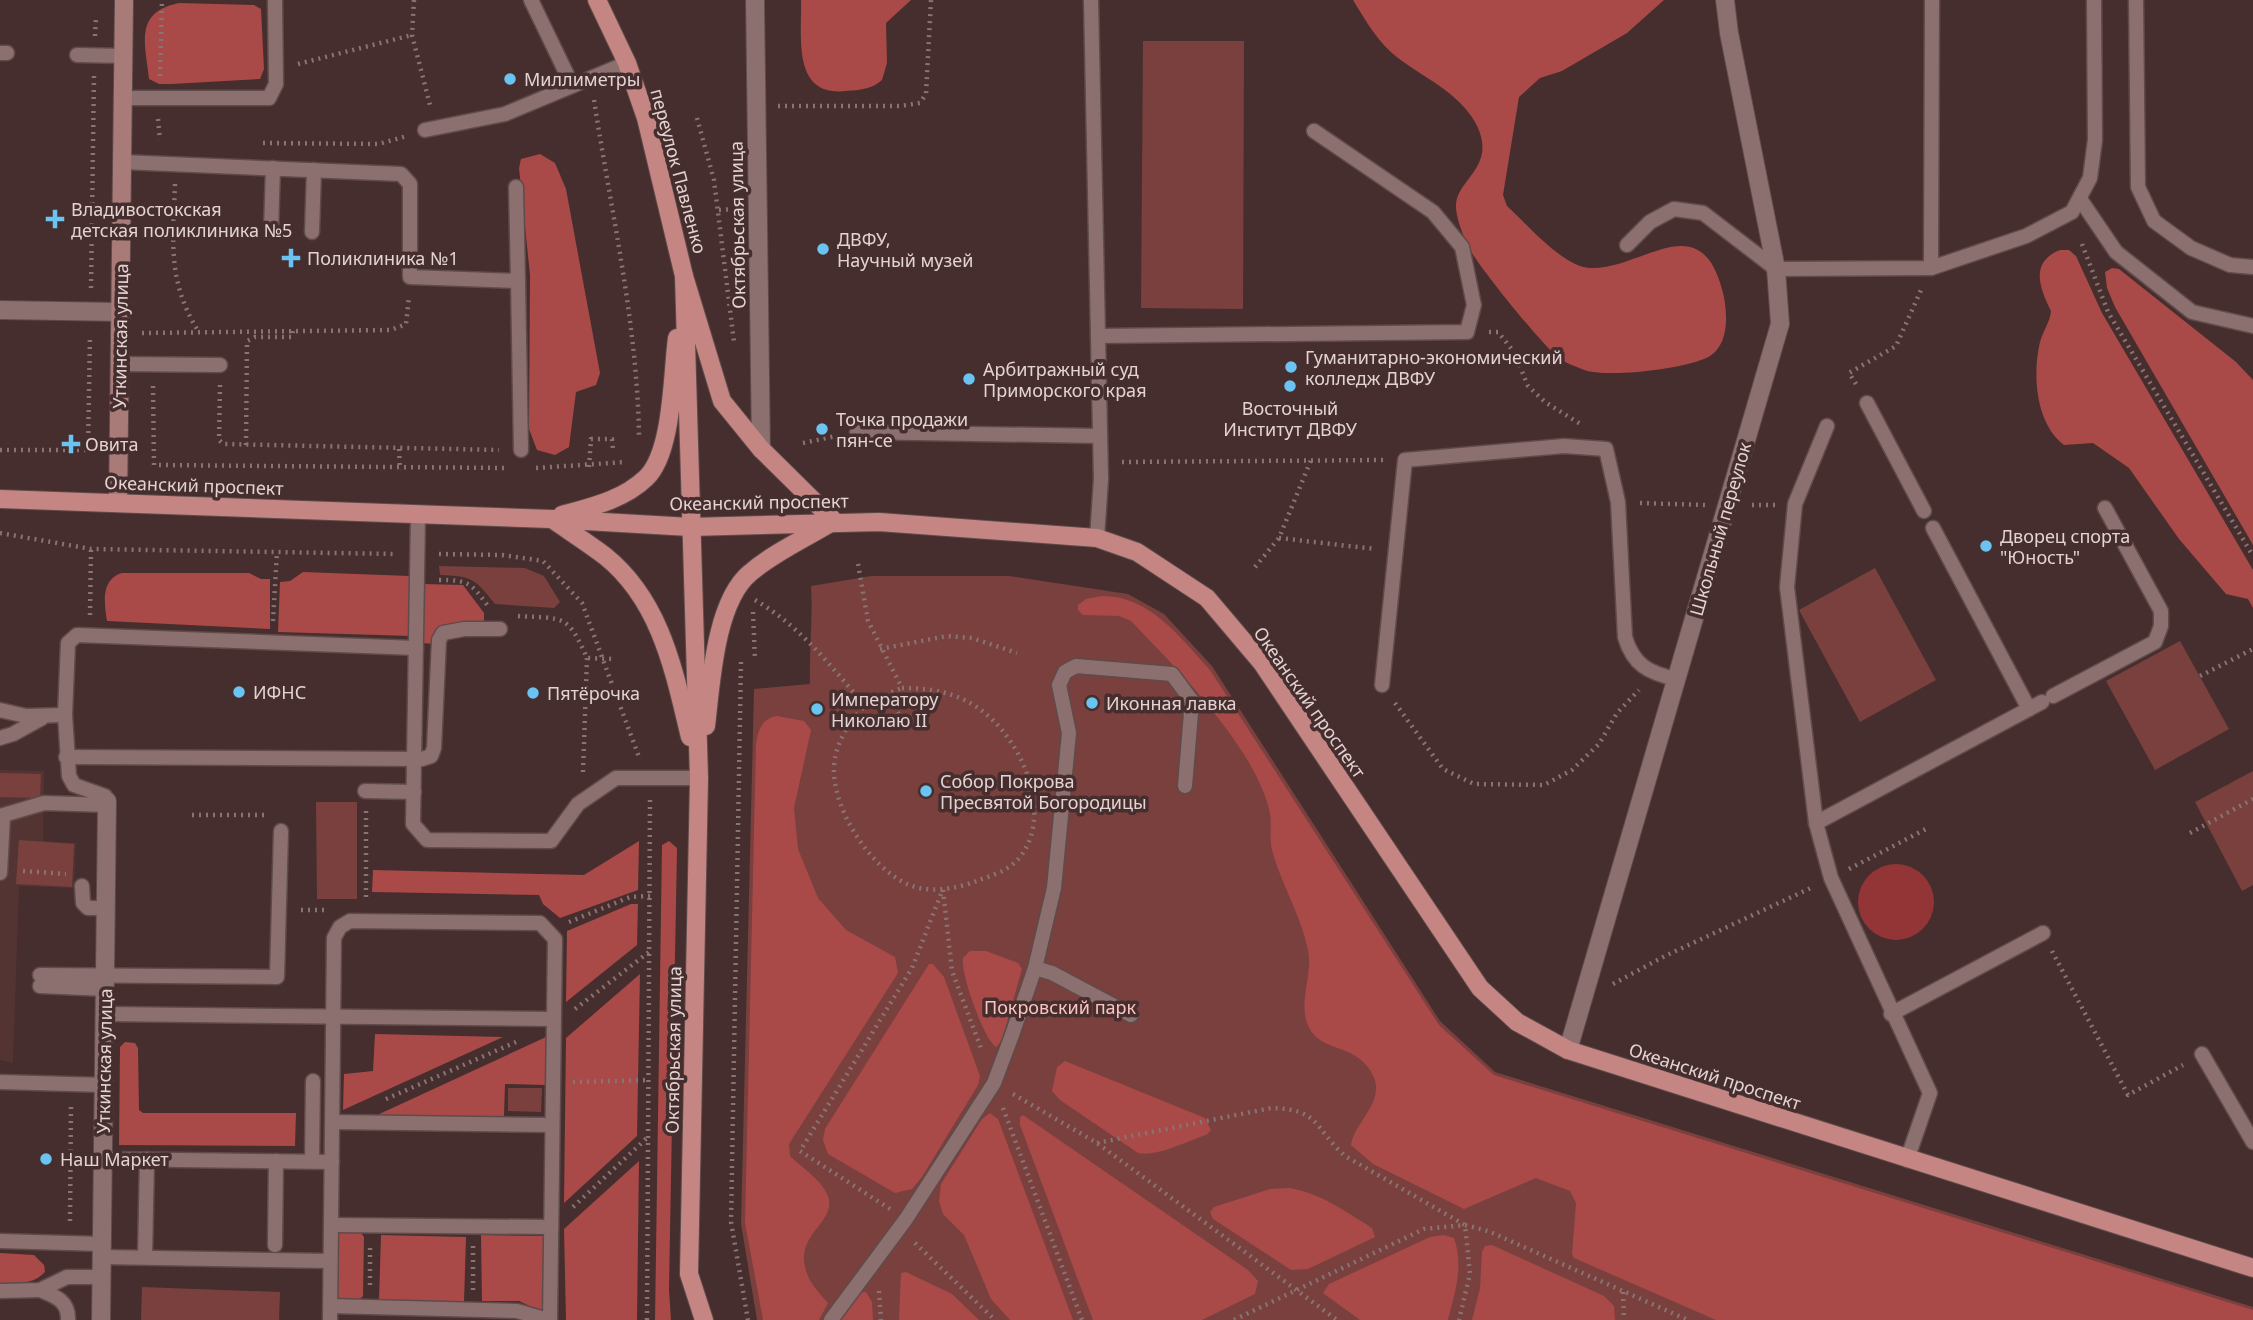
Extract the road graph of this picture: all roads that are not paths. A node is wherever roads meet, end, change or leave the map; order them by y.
1 (124, 0) edge
2 (275, 0) edge
3 (531, 0) edge
4 (597, 0) edge
5 (755, 0) edge
6 (1091, 0) edge
7 (1725, 0) edge
8 (1932, 0) edge
9 (2094, 0) edge
10 (2136, 0) edge
11 (77, 55) dead end
12 (124, 56) junction
13 (627, 63) junction
14 (572, 85) junction
15 (123, 97) junction
16 (424, 130) road end
17 (1314, 131) dead end
18 (122, 162) junction
19 (273, 168) junction
20 (314, 170) junction
21 (516, 187) dead end
22 (2080, 199) junction
23 (271, 231) dead end
24 (312, 232) dead end
25 (1627, 245) dead end
26 (2253, 267) edge
27 (1931, 268) junction
28 (1776, 269) junction
29 (684, 276) junction
30 (518, 281) junction
31 (0, 310) edge
32 (121, 312) junction
33 (2253, 326) edge
34 (1098, 336) junction
35 (120, 363) junction
36 (220, 365) road end
37 (1867, 403) dead end
38 (1827, 426) dead end
39 (857, 432) road end
40 (1100, 436) junction
41 (761, 449) junction
42 (521, 450) road end
43 (0, 499) edge
44 (118, 503) junction
45 (2105, 508) dead end
46 (1924, 511) dead end
47 (418, 514) junction
48 (551, 519) junction
49 (834, 521) junction
50 (690, 527) junction
51 (1933, 528) dead end
52 (1097, 538) junction
53 (502, 622) road end
54 (416, 648) junction
55 (1676, 679) junction
56 (1382, 685) road end
57 (2029, 709) junction
58 (0, 710) edge
59 (65, 715) junction
60 (43, 717) junction
61 (0, 738) edge
62 (66, 758) junction
63 (414, 761) junction
64 (699, 778) junction
65 (1185, 786) dead end
66 (365, 791) road end
67 (414, 792) junction
68 (107, 803) junction
69 (2, 816) edge
70 (1816, 823) junction
71 (281, 831) road end
72 (0, 871) edge
73 (82, 886) road end
74 (106, 908) junction
75 (2043, 933) road end
76 (1035, 968) junction
77 (40, 981) dead end
78 (105, 983) junction
79 (105, 1014) junction
80 (1131, 1014) dead end
81 (1891, 1014) junction
82 (333, 1017) junction
83 (553, 1022) junction
84 (1568, 1050) junction
85 (2202, 1054) road end
86 (313, 1080) dead end
87 (0, 1082) edge
88 (104, 1085) junction
89 (332, 1122) junction
90 (552, 1125) junction
91 (2253, 1142) edge
92 (103, 1159) junction
93 (147, 1160) junction
94 (1907, 1160) junction
95 (276, 1161) junction
96 (312, 1161) junction
97 (332, 1162) junction
98 (331, 1225) junction
99 (551, 1227) junction
100 (0, 1241) edge
101 (275, 1245) dead end
102 (102, 1250) junction
103 (145, 1257) junction
104 (330, 1261) junction
105 (2253, 1268) edge
106 (102, 1277) junction
107 (40, 1290) junction
108 (0, 1291) edge
109 (331, 1313) edge
110 (68, 1320) edge
111 (101, 1320) edge
112 (549, 1320) edge
113 (704, 1320) edge
114 (831, 1320) edge

1 - 12 street, Уткинская улица
2 - 15 lane
3 - 14 lane
4 - 13 main road, переулок Павленко
5 - 41 street, Октябрьская улица
6 - 34 lane
7 - 28 street, Школьный переулок
8 - 27 lane
9 - 22 lane
10 - 26 lane
11 - 12 lane
12 - 15 street, Уткинская улица
13 - 14 lane
13 - 29 main road, переулок Павленко
14 - 16 lane
15 - 18 street, Уткинская улица
17 - 34 lane
18 - 19 lane
18 - 32 street, Уткинская улица
19 - 20 lane
19 - 23 lane
20 - 24 lane
20 - 30 lane
21 - 30 lane
22 - 27 lane
22 - 33 lane
25 - 28 lane
27 - 28 lane
28 - 55 street, Школьный переулок
29 - 41 main road
29 - 48 main road
29 - 50 main road
30 - 42 lane
31 - 32 street
32 - 35 street, Уткинская улица
34 - 40 lane
35 - 36 lane
35 - 44 street, Уткинская улица
37 - 46 lane
38 - 70 lane
39 - 40 lane
40 - 52 lane
41 - 49 main road
43 - 44 main road, Океанский проспект
44 - 47 main road, Океанский проспект
45 - 57 lane
47 - 48 main road, Океанский проспект
47 - 54 lane
48 - 50 main road, Океанский проспект
48 - 64 main road
49 - 50 main road, Океанский проспект
49 - 52 main road, Океанский проспект
49 - 64 main road
50 - 64 main road
51 - 57 lane
52 - 84 main road, Океанский проспект
53 - 63 lane
54 - 59 lane
54 - 63 lane
55 - 56 lane
55 - 84 street, Школьный переулок
57 - 70 lane
58 - 60 lane
59 - 60 lane
59 - 62 lane
60 - 61 lane
62 - 63 lane
62 - 68 lane
63 - 67 lane
64 - 67 lane
64 - 113 main road, Октябрьская улица
65 - 76 lane
66 - 67 lane
68 - 69 lane
68 - 74 street, Уткинская улица
69 - 72 lane
70 - 81 lane
71 - 78 lane
73 - 74 lane
74 - 78 street, Уткинская улица
75 - 81 lane
76 - 80 lane
76 - 114 lane
77 - 78 lane
78 - 79 street, Уткинская улица
79 - 82 lane
79 - 88 street, Уткинская улица
81 - 94 lane
82 - 83 lane
82 - 83 lane
82 - 89 lane
83 - 90 lane
84 - 94 main road, Океанский проспект
85 - 91 lane
86 - 96 lane
87 - 88 lane
88 - 92 street, Уткинская улица
89 - 90 lane
89 - 97 lane
90 - 99 lane
92 - 93 lane
92 - 102 street, Уткинская улица
93 - 95 lane
93 - 103 lane
94 - 105 main road, Океанский проспект
95 - 96 lane
95 - 101 lane
96 - 97 lane
97 - 98 lane
98 - 99 lane
98 - 104 lane
99 - 112 lane
100 - 102 lane
102 - 103 lane
102 - 106 street, Уткинская улица
103 - 104 lane
104 - 109 lane
106 - 107 lane
106 - 111 street, Уткинская улица
107 - 108 lane
107 - 110 lane
109 - 112 lane

